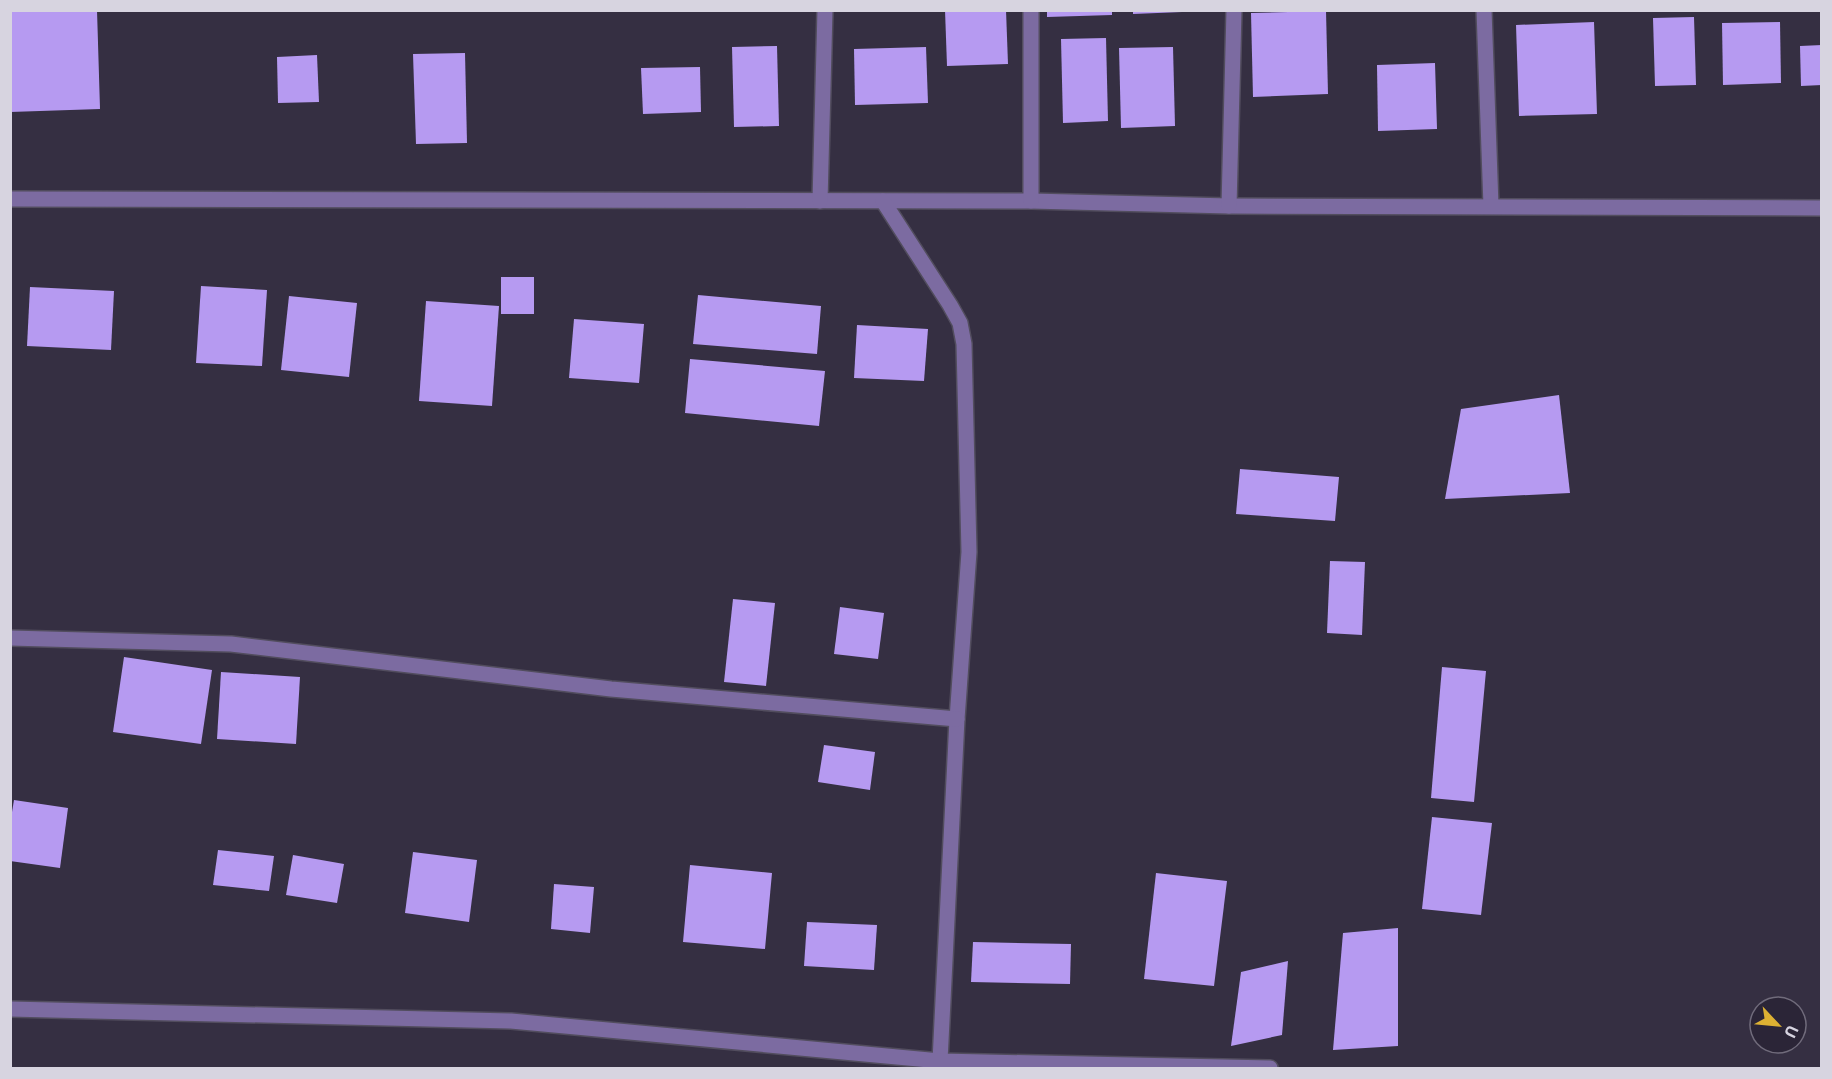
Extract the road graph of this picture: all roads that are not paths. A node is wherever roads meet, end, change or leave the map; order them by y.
1 (825, 10) edge
2 (1031, 10) edge
3 (1234, 10) edge
4 (1484, 10) edge
5 (10, 199) edge
6 (820, 201) junction
7 (883, 201) junction
8 (1030, 201) junction
9 (1229, 206) junction
10 (1491, 206) junction
11 (1821, 208) edge
12 (10, 638) edge
13 (957, 719) junction
14 (10, 1009) edge
15 (940, 1060) junction
16 (1270, 1068) edge

1 - 6 street
2 - 8 street
3 - 9 street
4 - 10 street
5 - 6 street
6 - 7 street
7 - 8 street
7 - 13 street
8 - 9 street
9 - 10 street
10 - 11 street
12 - 13 street
13 - 15 street
14 - 15 street
15 - 16 street

